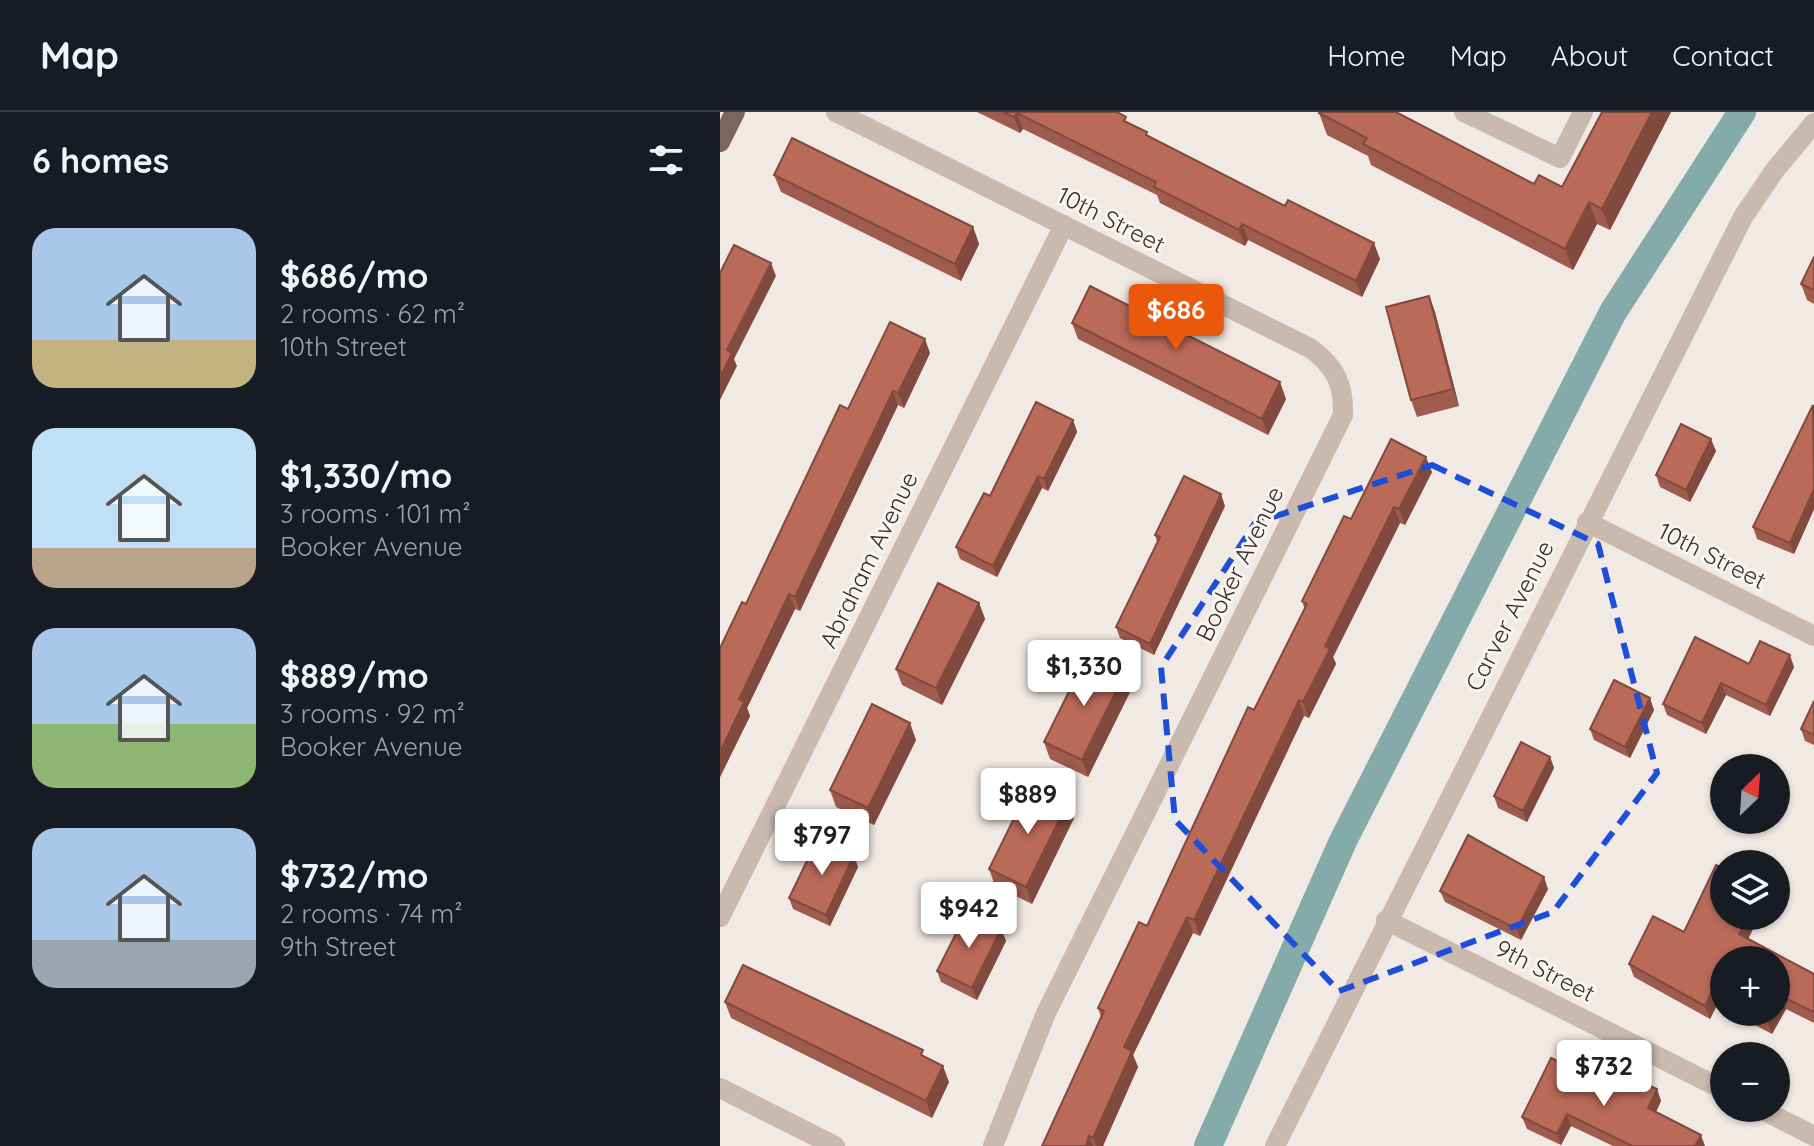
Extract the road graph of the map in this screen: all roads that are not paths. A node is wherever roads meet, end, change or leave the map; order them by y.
1 (735, 112) edge
2 (836, 112) edge
3 (1464, 112) edge
4 (1583, 112) edge
5 (1811, 130) edge
6 (720, 142) edge
7 (1064, 225) junction
8 (1344, 395) joint
9 (1587, 522) junction
10 (1814, 636) edge
11 (720, 917) edge
12 (1386, 920) junction
13 (1710, 1083) edge
14 (720, 1088) edge
15 (1786, 1122) edge
16 (1814, 1136) edge
17 (835, 1146) edge
18 (993, 1146) edge
19 (1275, 1146) edge

1 - 6 main road
2 - 7 street, 10th Street
3 - 4 street
5 - 9 street, Carver Avenue
7 - 8 street, 10th Street
7 - 11 street, Abraham Avenue
8 - 18 street, Booker Avenue
9 - 10 street, 10th Street
9 - 12 street, Carver Avenue
12 - 13 street, 9th Street
12 - 19 street, Carver Avenue
14 - 17 street
15 - 16 street

